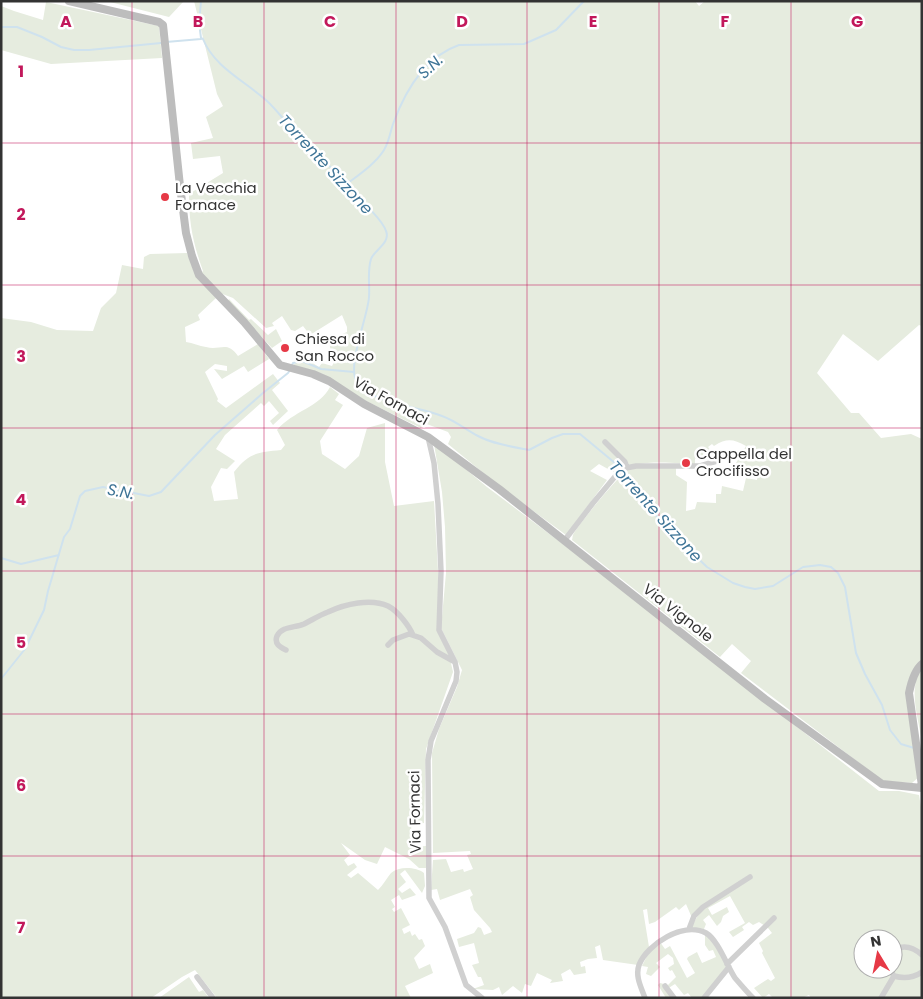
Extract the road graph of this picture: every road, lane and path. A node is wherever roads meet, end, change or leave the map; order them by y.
1 (70, 1) edge
2 (428, 437) junction
3 (605, 442) dead end
4 (727, 455) dead end
5 (627, 468) junction
6 (564, 541) junction
7 (413, 635) junction
8 (388, 645) dead end
9 (286, 650) dead end
10 (455, 662) junction
11 (922, 664) edge
12 (922, 787) edge
13 (750, 877) dead end
14 (774, 918) dead end
15 (689, 929) junction
16 (903, 947) edge
17 (922, 955) edge
18 (728, 965) junction
19 (922, 972) edge
20 (197, 977) dead end
21 (903, 977) edge
22 (892, 979) edge
23 (665, 986) dead end
24 (213, 998) edge
25 (482, 998) edge
26 (645, 998) edge
27 (674, 998) edge
28 (704, 998) edge
29 (753, 998) edge
30 (881, 998) edge

1 - 2 street, Via Fornaci
2 - 6 street, Via Vignole
2 - 10 street, Via Fornaci
3 - 5 street
4 - 5 street
5 - 6 street
6 - 12 street, Via Vignole
7 - 8 street
7 - 9 street
7 - 10 street
10 - 25 street, Via Fornaci
11 - 12 street
13 - 15 street
14 - 18 street
15 - 18 street
15 - 26 street
16 - 17 street
18 - 28 street
18 - 29 street
19 - 21 street
20 - 24 street
22 - 30 street
23 - 27 street

